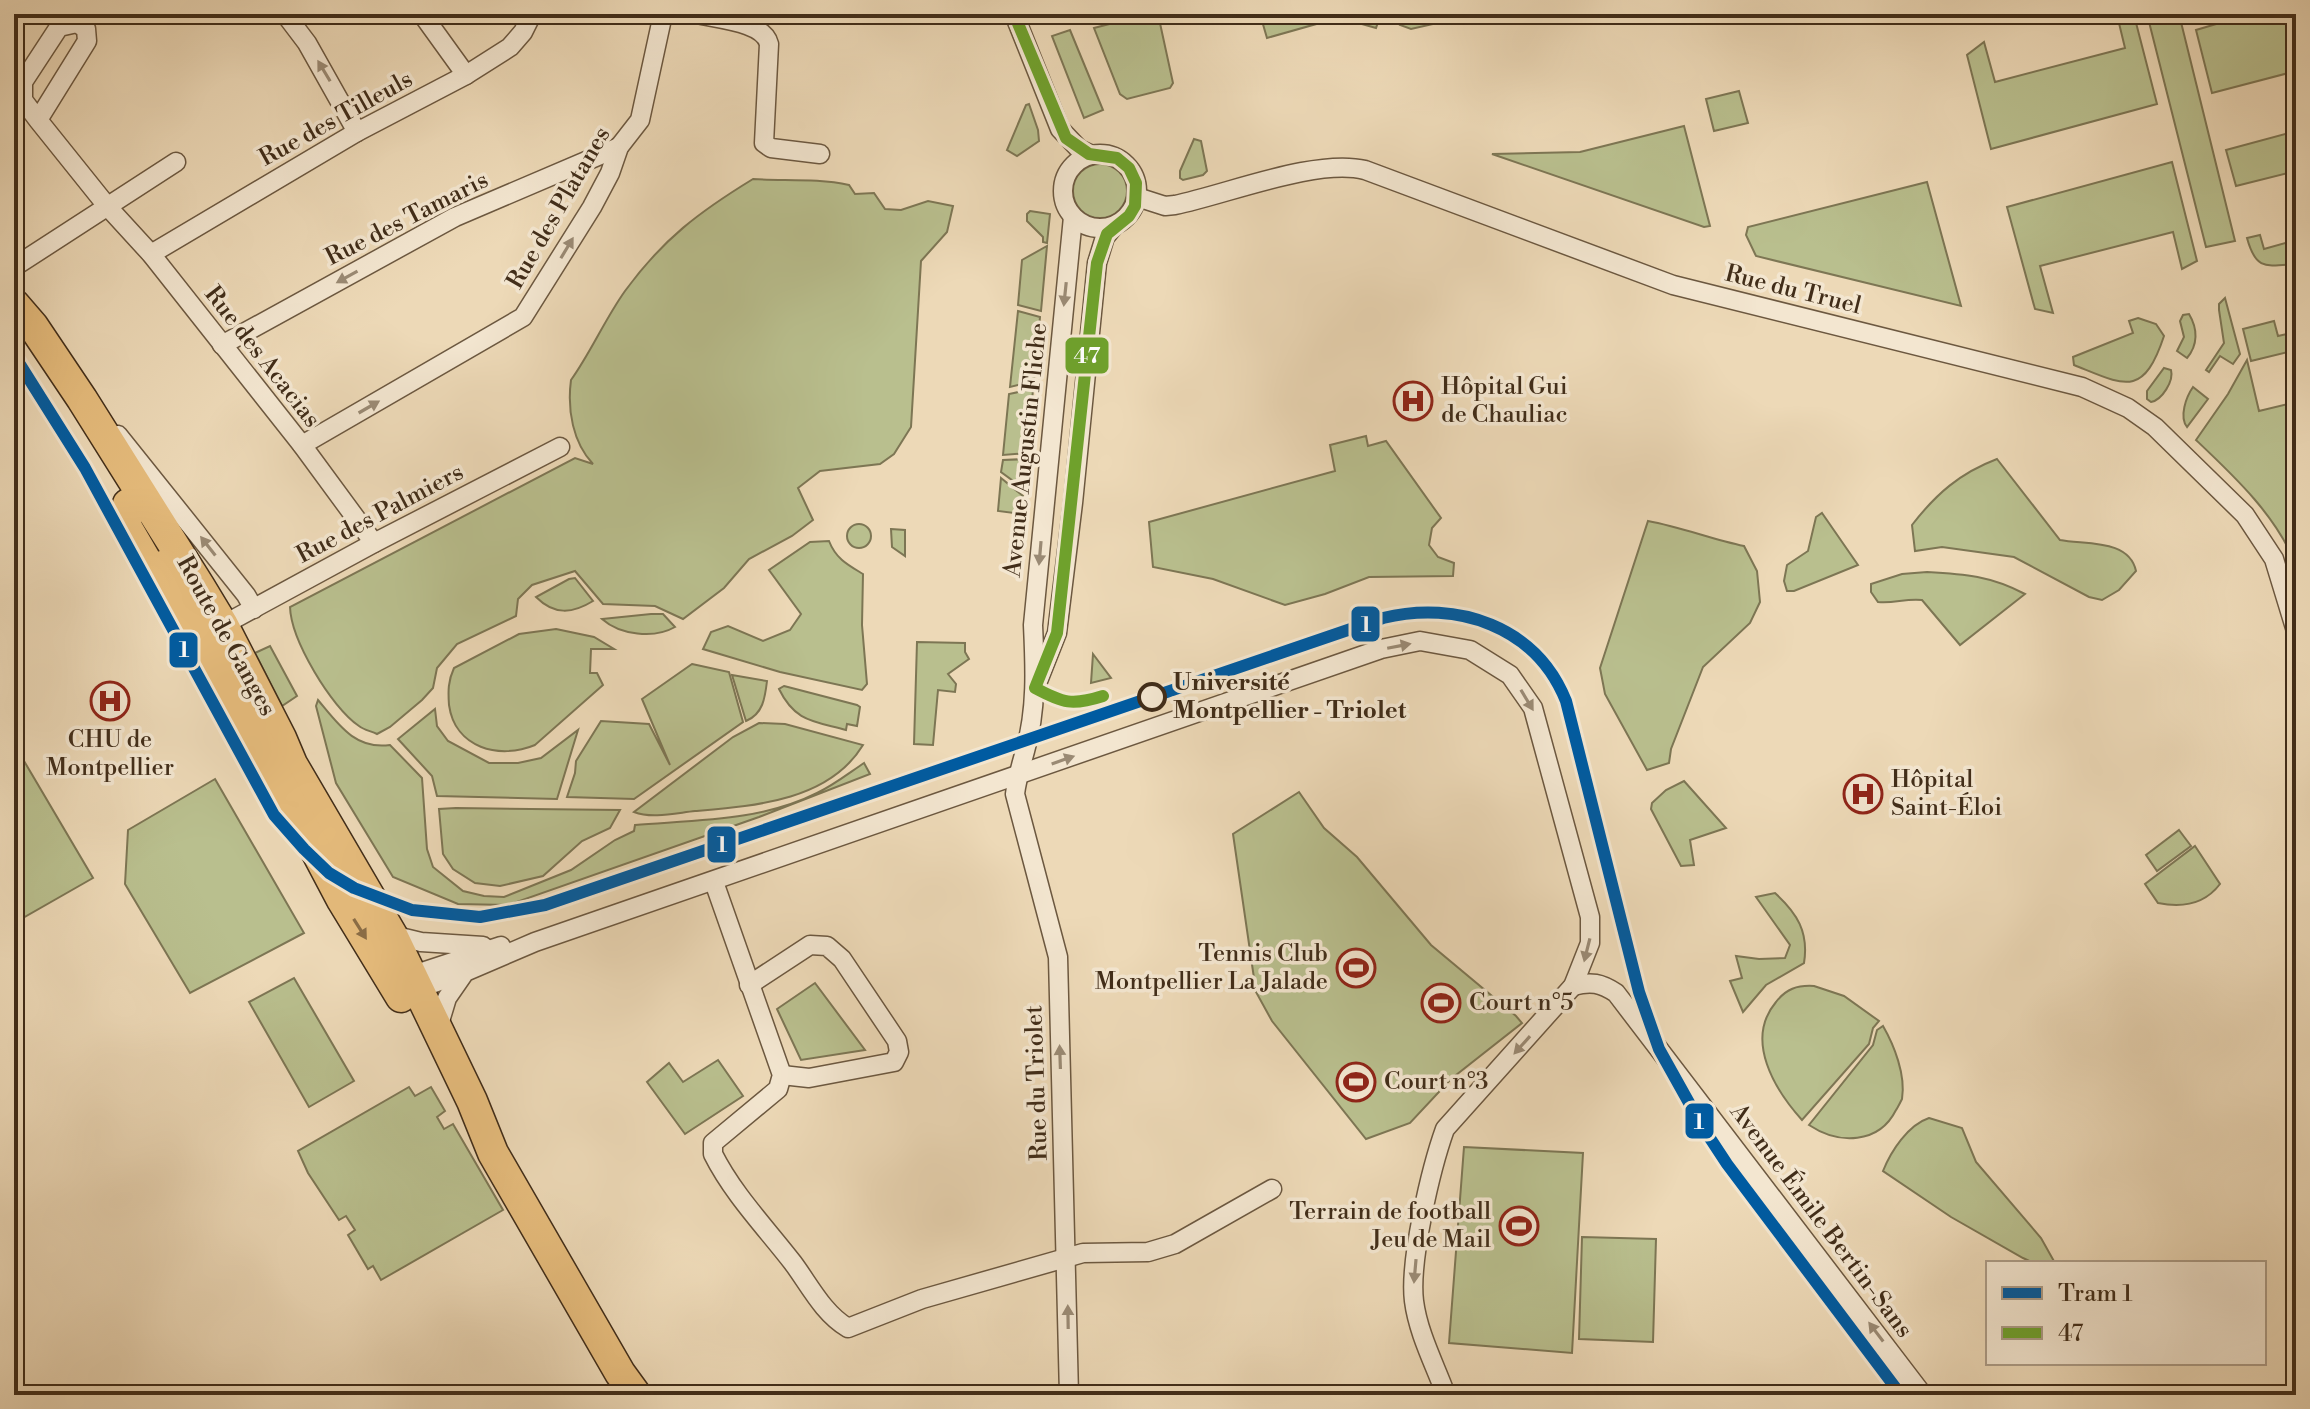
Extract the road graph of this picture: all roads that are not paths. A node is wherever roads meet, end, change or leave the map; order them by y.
1 (285, 14) edge
2 (422, 14) edge
3 (532, 14) edge
4 (663, 14) edge
5 (697, 14) edge
6 (1014, 14) edge
7 (466, 75) junction
8 (38, 120) junction
9 (1060, 129) junction
10 (357, 132) junction
11 (619, 147) junction
12 (820, 154) dead end
13 (1092, 155) junction
14 (176, 162) dead end
15 (1067, 173) junction
16 (1137, 197) junction
17 (1175, 205) junction
18 (107, 206) junction
19 (1073, 217) junction
20 (1119, 223) junction
21 (151, 254) junction
22 (14, 267) edge
23 (14, 304) edge
24 (14, 329) edge
25 (222, 345) junction
26 (99, 427) junction
27 (302, 445) junction
28 (560, 447) dead end
29 (374, 543) junction
30 (254, 609) junction
31 (2296, 631) edge
32 (208, 635) junction
33 (1035, 688) junction
34 (1017, 774) junction
35 (714, 882) junction
36 (392, 935) junction
37 (535, 942) junction
38 (498, 946) junction
39 (465, 972) junction
40 (749, 985) junction
41 (406, 986) junction
42 (1573, 986) junction
43 (437, 1031) junction
44 (782, 1075) junction
45 (481, 1127) junction
46 (1272, 1189) dead end
47 (1067, 1257) junction
48 (636, 1395) edge
49 (1069, 1395) edge
50 (1446, 1395) edge
51 (1923, 1395) edge

10 -> 1 street
2 - 7 street
3 - 7 street, Rue des Tilleuls
4 - 11 street, Rue des Platanes
5 - 12 street
6 - 9 street
7 - 10 street, Rue des Tilleuls
8 - 8 street, Rue des Acacias
8 - 18 street, Rue des Acacias
9 - 13 street
9 - 15 street
10 - 21 street, Rue des Tilleuls
11 -> 25 street, Rue des Tamaris
27 -> 11 street, Rue des Platanes
13 - 15 street
13 - 16 street
14 - 18 street
15 - 19 street
16 - 17 street, Rue du Truel
16 - 20 street
17 - 20 street, Rue du Truel
17 - 31 street, Rue du Truel
18 - 21 street, Rue des Acacias
18 - 22 street
19 - 20 street
19 -> 33 street, Avenue Augustin Fliche
20 - 33 street, Avenue Augustin Fliche
21 - 25 street, Rue des Acacias
23 - 26 main road, Route de Ganges
24 - 32 main road, Route de Ganges
25 - 27 street, Rue des Acacias
30 -> 26 street
26 - 32 main road, Route de Ganges
27 - 29 street, Rue des Acacias
28 - 29 street, Rue des Palmiers
29 - 30 street, Rue des Palmiers
30 - 32 street, Rue des Palmiers
32 - 36 main road
32 -> 41 main road, Route de Ganges
33 - 34 street, Avenue Augustin Fliche
34 - 35 street
34 -> 42 street
47 -> 34 street, Rue du Triolet
35 - 37 street
35 - 40 street
36 - 38 street
36 - 41 main road
37 - 38 street
37 - 39 street
38 - 41 street
39 - 41 street
39 - 43 street
40 - 44 street
40 - 44 street
41 - 43 main road
41 - 45 main road
42 -> 50 street
51 -> 42 street, Avenue Émile Bertin-Sans
43 - 45 main road
44 - 47 street
45 - 48 main road
46 - 47 street
49 -> 47 street, Rue du Triolet

